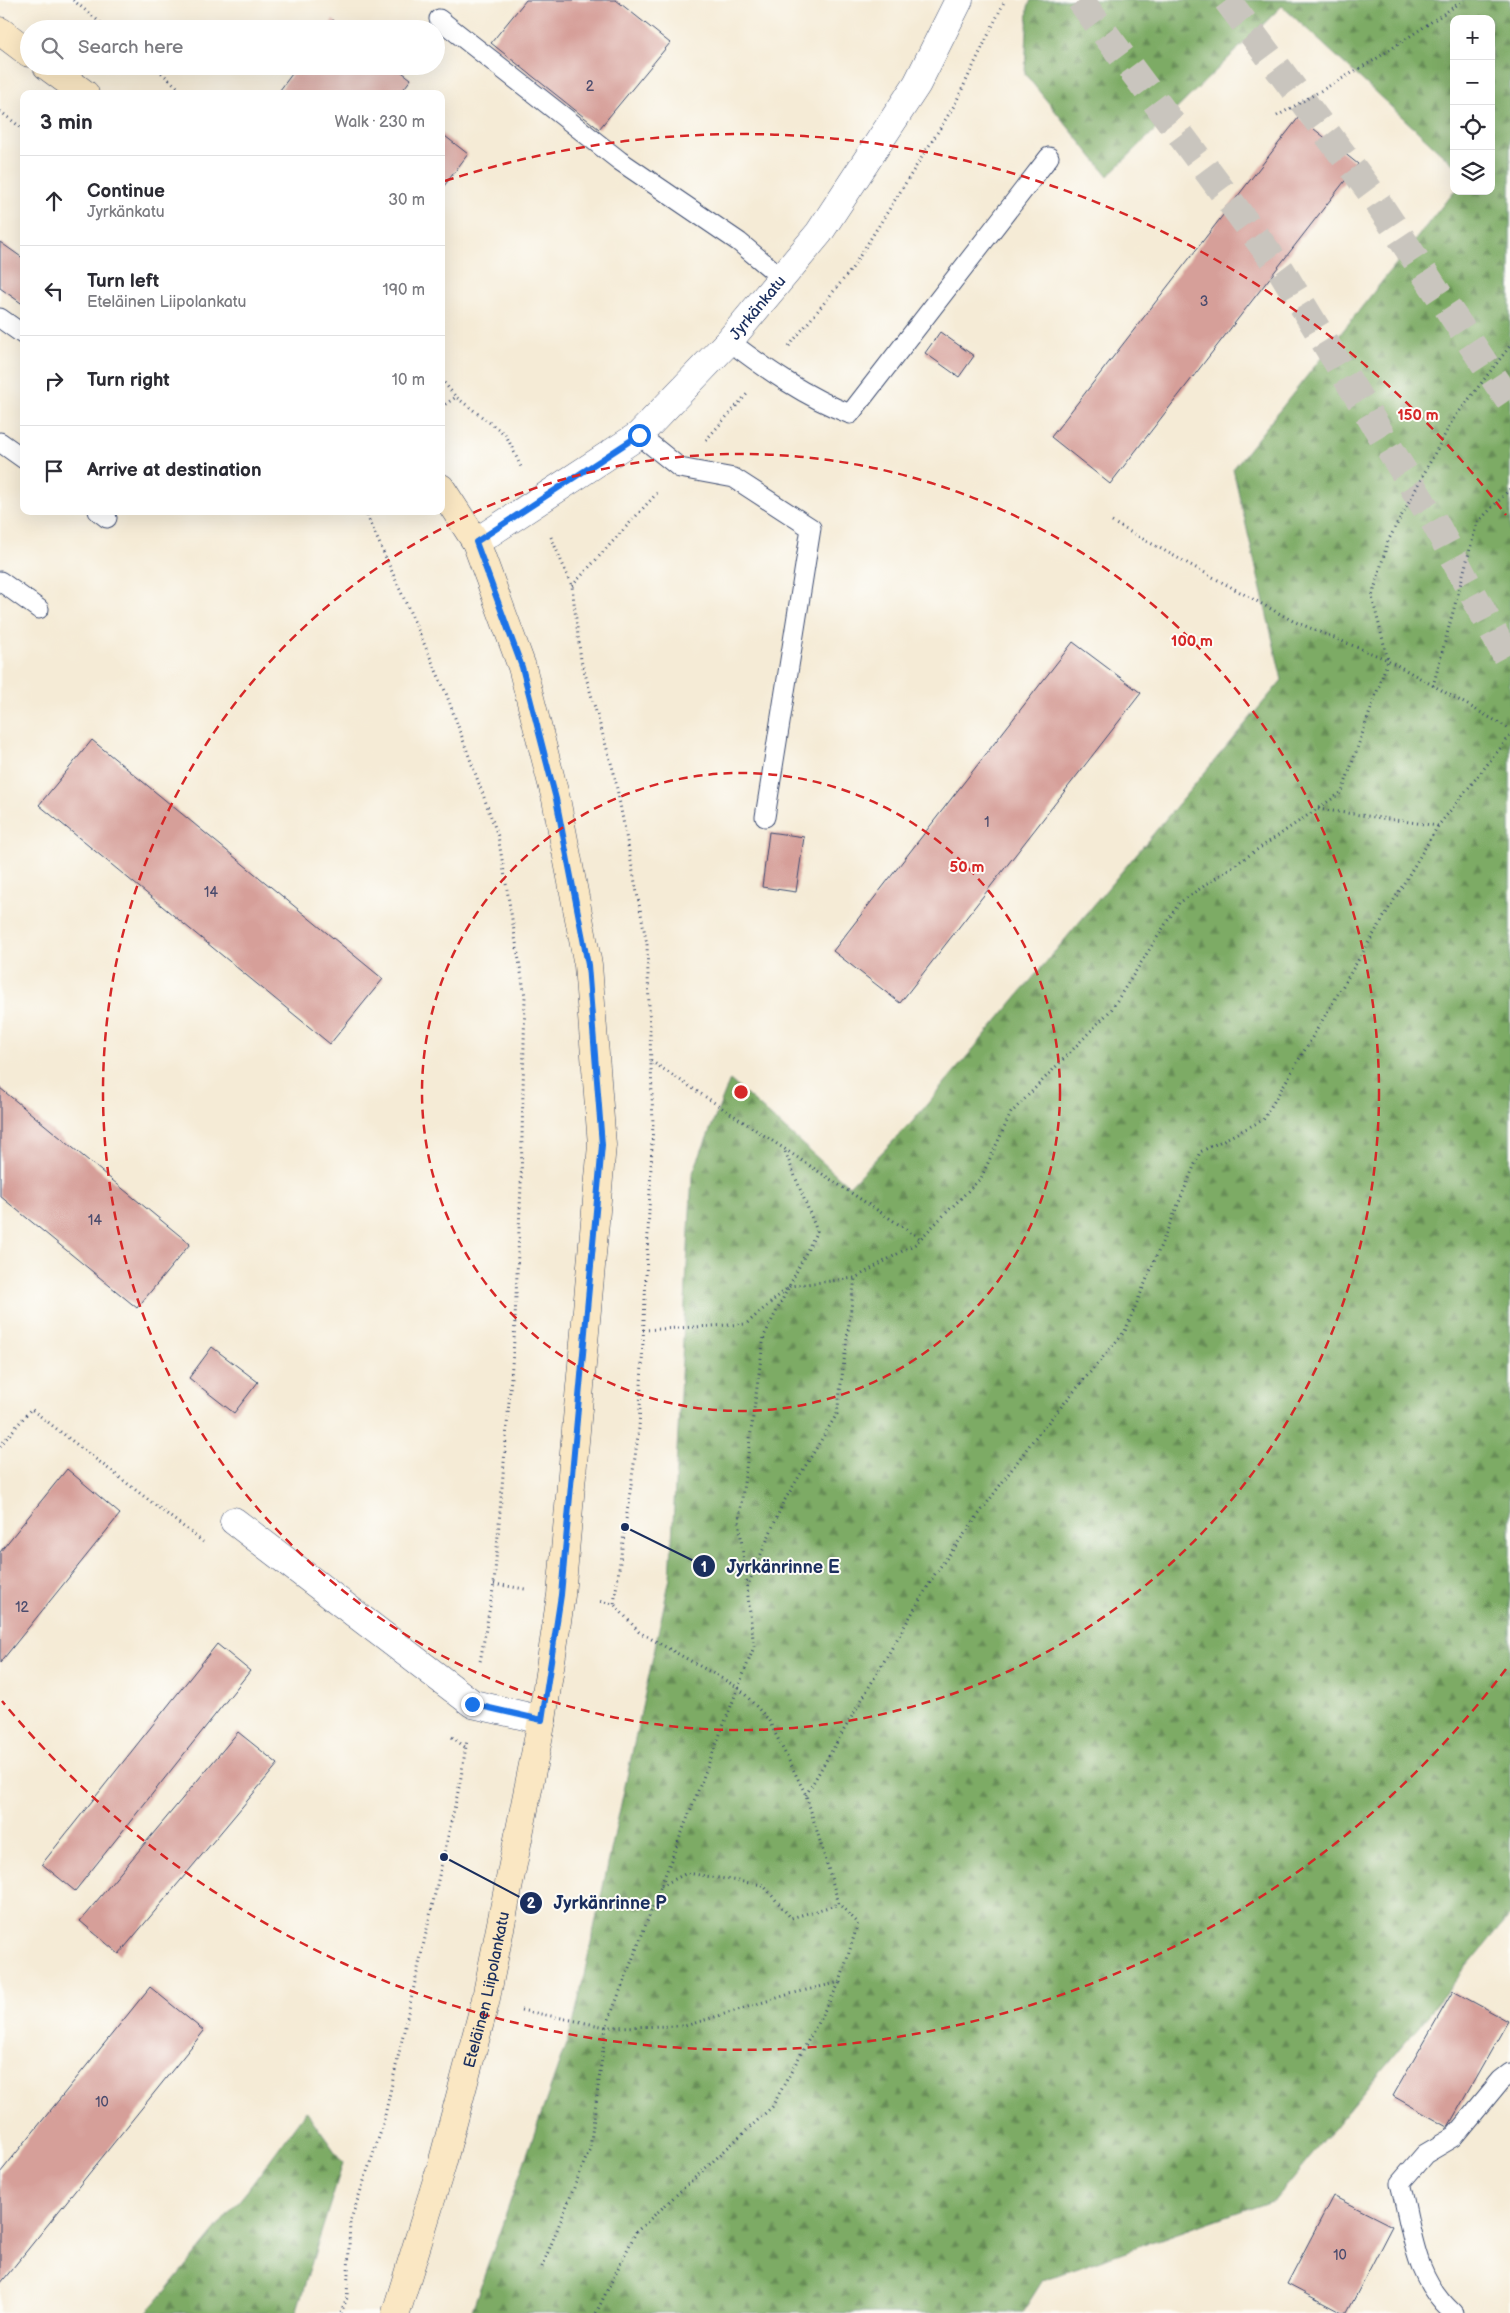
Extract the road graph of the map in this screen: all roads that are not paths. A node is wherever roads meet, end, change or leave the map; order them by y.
1 (959, 0) edge
2 (445, 24) edge
3 (0, 31) edge
4 (20, 45) edge
5 (59, 75) edge
6 (80, 90) edge
7 (1049, 157) dead end
8 (782, 278) junction
9 (0, 318) edge
10 (20, 332) edge
11 (729, 341) junction
12 (639, 435) junction
13 (0, 442) edge
14 (20, 456) edge
15 (445, 494) edge
16 (476, 542) junction
17 (0, 581) edge
18 (39, 609) dead end
19 (765, 817) dead end
20 (234, 1520) dead end
21 (542, 1720) junction
22 (1510, 2073) edge
23 (396, 2313) edge
24 (1453, 2313) edge

1 - 8 street, Jyrkänkatu
2 - 8 lane
3 - 4 street
5 - 6 street
7 - 11 lane
8 - 11 street, Jyrkänkatu
9 - 10 lane
11 - 12 street, Jyrkänkatu
12 - 16 street, Jyrkänkatu
12 - 19 lane
13 - 14 lane
15 - 16 street, Eteläinen Liipolankatu
16 - 21 street, Eteläinen Liipolankatu
17 - 18 lane
20 - 21 street
21 - 23 street, Eteläinen Liipolankatu
22 - 24 lane

